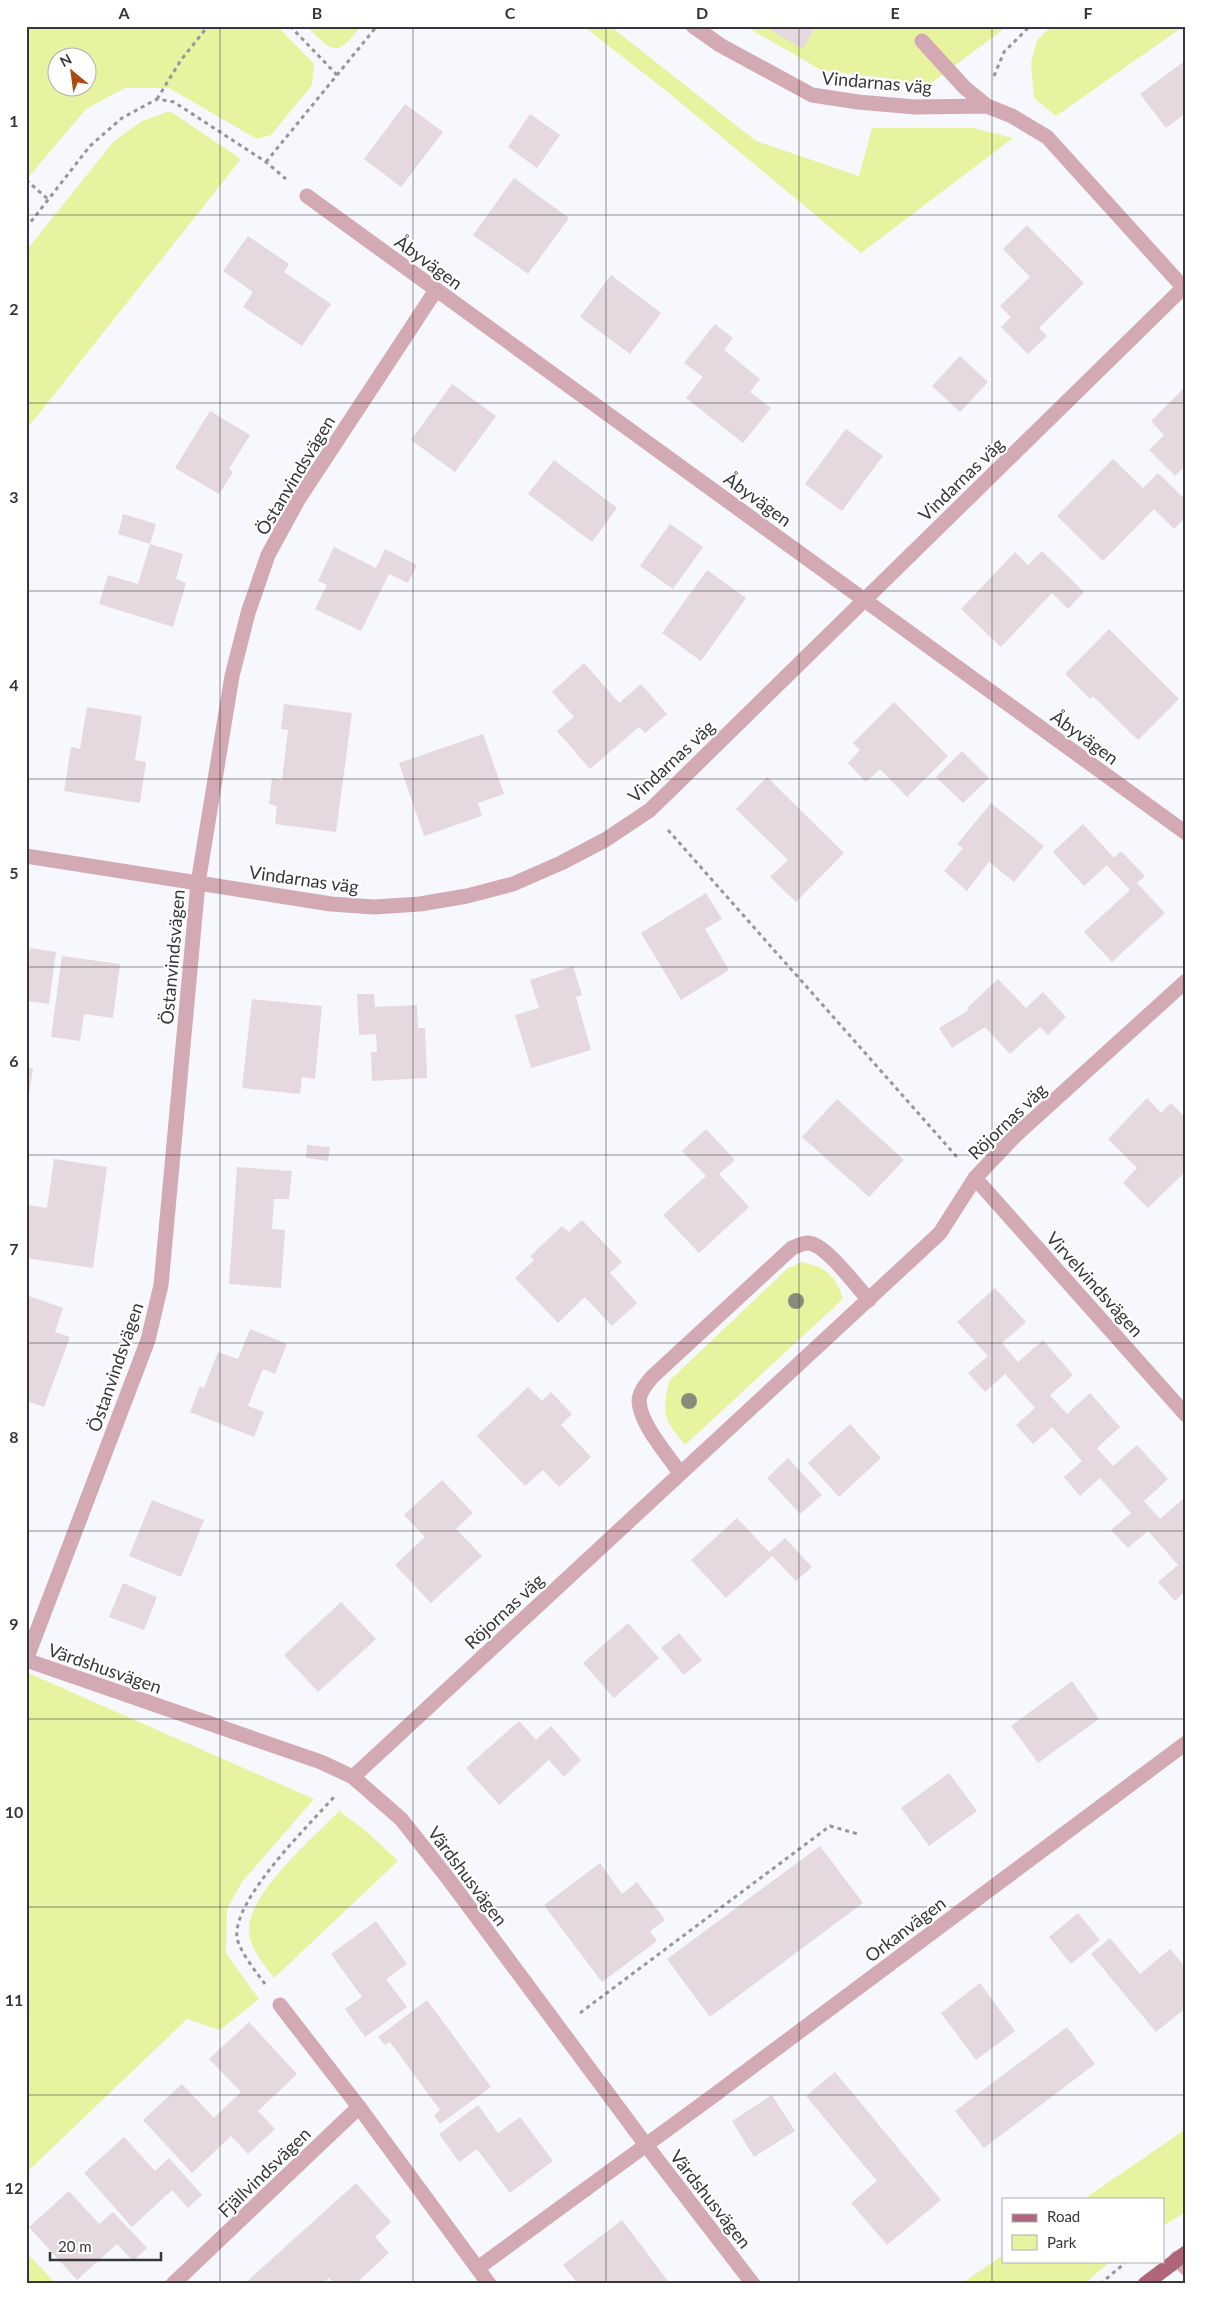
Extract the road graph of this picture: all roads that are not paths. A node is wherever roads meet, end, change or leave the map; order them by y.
1 (692, 26) edge
2 (922, 41) dead end
3 (987, 106) junction
4 (307, 196) dead end
5 (1184, 286) edge
6 (436, 290) junction
7 (864, 600) junction
8 (1186, 834) edge
9 (26, 856) edge
10 (198, 883) junction
11 (1186, 981) edge
12 (975, 1178) junction
13 (869, 1300) junction
14 (1186, 1415) edge
15 (680, 1473) junction
16 (26, 1660) edge
17 (1186, 1743) edge
18 (353, 1776) junction
19 (280, 2006) road end
20 (359, 2107) junction
21 (646, 2145) junction
22 (1183, 2260) edge
23 (478, 2268) junction
24 (173, 2284) edge
25 (489, 2284) edge
26 (753, 2284) edge
27 (1145, 2284) edge

1 - 3 street, Vindarnas väg
2 - 3 street
3 - 5 street, Vindarnas väg
4 - 6 street, Åbyvägen
5 - 7 street, Vindarnas väg
6 - 7 street, Åbyvägen
6 - 10 street, Östanvindsvägen
7 - 8 street, Åbyvägen
7 - 10 street, Vindarnas väg
9 - 10 street, Vindarnas väg
10 - 16 street, Östanvindsvägen
11 - 12 street, Röjornas väg
12 - 13 street, Röjornas väg
12 - 14 street, Virvelvindsvägen
13 - 15 street, Röjornas väg
13 - 15 street
15 - 18 street, Röjornas väg
16 - 18 street, Värdshusvägen
17 - 21 street, Orkanvägen
18 - 21 street, Värdshusvägen
19 - 20 street
20 - 23 street
20 - 24 street, Fjällvindsvägen
21 - 23 street
21 - 26 street, Värdshusvägen
22 - 27 main road
23 - 25 street

